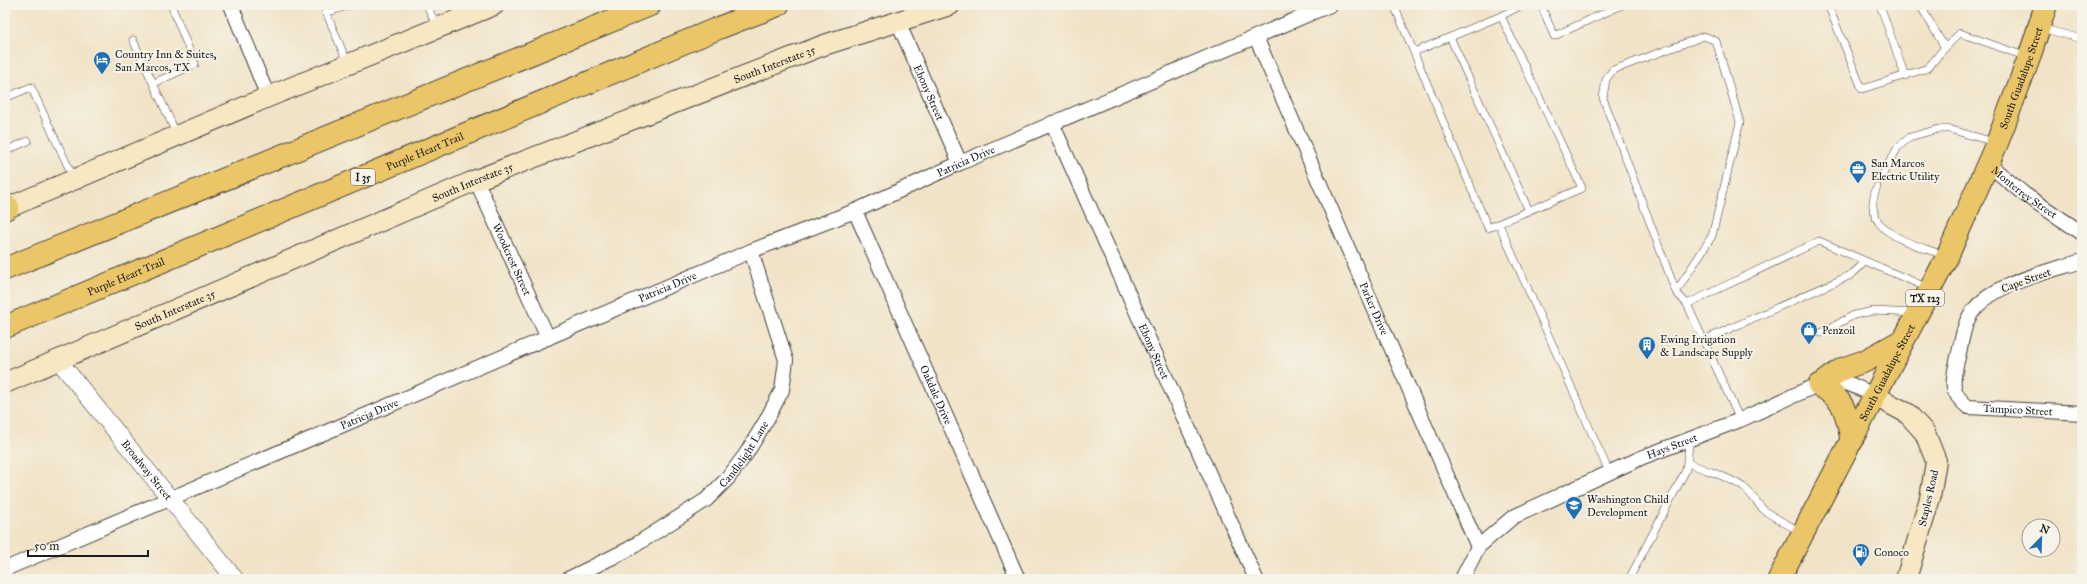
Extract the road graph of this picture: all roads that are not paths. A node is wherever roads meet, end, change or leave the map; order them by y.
1 (171, 5) edge
2 (231, 5) edge
3 (323, 5) edge
4 (350, 5) edge
5 (427, 5) edge
6 (494, 5) edge
7 (650, 5) edge
8 (778, 5) edge
9 (790, 5) edge
10 (950, 5) edge
11 (1330, 5) edge
12 (1394, 5) edge
13 (1522, 5) edge
14 (1541, 5) edge
15 (1622, 5) edge
16 (1828, 5) edge
17 (1880, 5) edge
18 (1920, 5) edge
19 (2046, 5) edge
20 (326, 13) junction
21 (1501, 16) junction
22 (898, 22) junction
23 (721, 27) junction
24 (438, 28) junction
25 (2039, 28) junction
26 (1256, 37) junction
27 (1450, 37) junction
28 (2082, 39) edge
29 (133, 40) dead end
30 (1945, 48) junction
31 (1414, 52) junction
32 (2029, 58) junction
33 (348, 64) junction
34 (1905, 76) junction
35 (154, 83) junction
36 (268, 97) junction
37 (5, 98) edge
38 (1052, 123) junction
39 (177, 136) junction
40 (28, 141) dead end
41 (1997, 143) junction
42 (5, 151) edge
43 (960, 163) junction
44 (1988, 164) junction
45 (1883, 174) dead end
46 (74, 179) junction
47 (476, 180) junction
48 (1877, 187) dead end
49 (6, 206) edge
50 (854, 211) junction
51 (1529, 211) junction
52 (1499, 224) junction
53 (2082, 233) edge
54 (751, 251) junction
55 (1947, 257) junction
56 (1863, 260) junction
57 (2082, 260) edge
58 (5, 269) edge
59 (1930, 289) junction
60 (1676, 292) junction
61 (1687, 304) junction
62 (1916, 313) junction
63 (5, 327) edge
64 (1821, 333) dead end
65 (548, 338) junction
66 (1704, 340) junction
67 (1903, 340) junction
68 (59, 361) junction
69 (5, 383) edge
70 (1822, 383) junction
71 (1875, 396) junction
72 (1957, 399) joint
73 (2082, 413) edge
74 (1740, 420) junction
75 (1690, 438) junction
76 (1852, 441) junction
77 (1687, 462) junction
78 (1609, 472) junction
79 (171, 498) junction
80 (1804, 534) junction
81 (1478, 546) junction
82 (5, 569) edge
83 (235, 579) edge
84 (568, 579) edge
85 (1018, 579) edge
86 (1256, 579) edge
87 (1462, 579) edge
88 (1629, 579) edge
89 (1779, 579) edge
90 (1906, 579) edge

1 - 35 lane
2 - 36 street
3 - 20 lane
4 - 20 lane
5 - 24 lane
6 - 24 main road
7 - 58 main road
8 - 23 main road, Purple Heart Trail / I 35
9 - 23 main road
10 - 22 main road, South Interstate 35
11 - 26 street, Patricia Drive
12 - 31 lane
13 - 21 lane
14 - 15 lane
16 - 34 lane
17 - 34 lane
18 - 30 lane
19 - 25 main road, South Guadalupe Street / TX 123
20 - 33 lane
21 - 27 lane
21 - 51 lane
22 - 43 street, Ebony Street
22 - 47 main road, South Interstate 35
23 - 63 main road, Purple Heart Trail / I 35
24 - 33 main road
25 - 28 lane
25 - 32 main road, South Guadalupe Street / TX 123
26 - 38 street, Patricia Drive
26 - 81 street, Parker Drive
27 - 31 lane
27 - 51 lane
29 - 35 lane
30 - 32 lane
30 - 34 lane
31 - 52 lane
32 - 41 main road, South Guadalupe Street / TX 123
33 - 36 main road
35 - 39 lane
36 - 39 main road
37 - 46 lane
38 - 43 street, Patricia Drive
38 - 86 street, Ebony Street
39 - 46 main road
40 - 42 lane
41 - 44 main road, South Guadalupe Street / TX 123
41 - 45 lane
43 - 50 street, Patricia Drive
44 - 53 street, Monterrey Street
44 - 55 main road, South Guadalupe Street / TX 123
46 - 49 main road
47 - 65 street, Woodcrest Street
47 - 68 main road, South Interstate 35
48 - 55 lane
50 - 54 street, Patricia Drive
50 - 85 street, Oakdale Drive
51 - 52 lane
52 - 78 lane
54 - 65 street, Patricia Drive
54 - 84 street, Candlelight Lane
55 - 59 main road, South Guadalupe Street / TX 123
56 - 59 lane
56 - 61 lane
56 - 66 lane
57 - 72 street, Cape Street
59 - 62 main road, South Guadalupe Street / TX 123
60 - 60 lane
60 - 61 lane
61 - 66 lane
62 - 64 lane
62 - 67 main road, South Guadalupe Street / TX 123
65 - 79 street, Patricia Drive
66 - 74 lane
67 - 70 main road
67 - 71 main road, South Guadalupe Street / TX 123
68 - 69 main road, South Interstate 35
68 - 79 street, Broadway Street
70 - 71 street, Hays Street
70 - 74 street, Hays Street
70 - 76 main road
71 - 76 main road, South Guadalupe Street / TX 123
71 - 90 main road, Staples Road
72 - 73 street, Tampico Street
74 - 75 street, Hays Street
75 - 77 lane
75 - 78 street, Hays Street
76 - 80 main road, South Guadalupe Street / TX 123
77 - 80 lane
77 - 88 lane
78 - 81 street, Hays Street
79 - 82 street, Patricia Drive
79 - 83 street, Broadway Street
80 - 89 main road, South Guadalupe Street / TX 123
81 - 87 street

